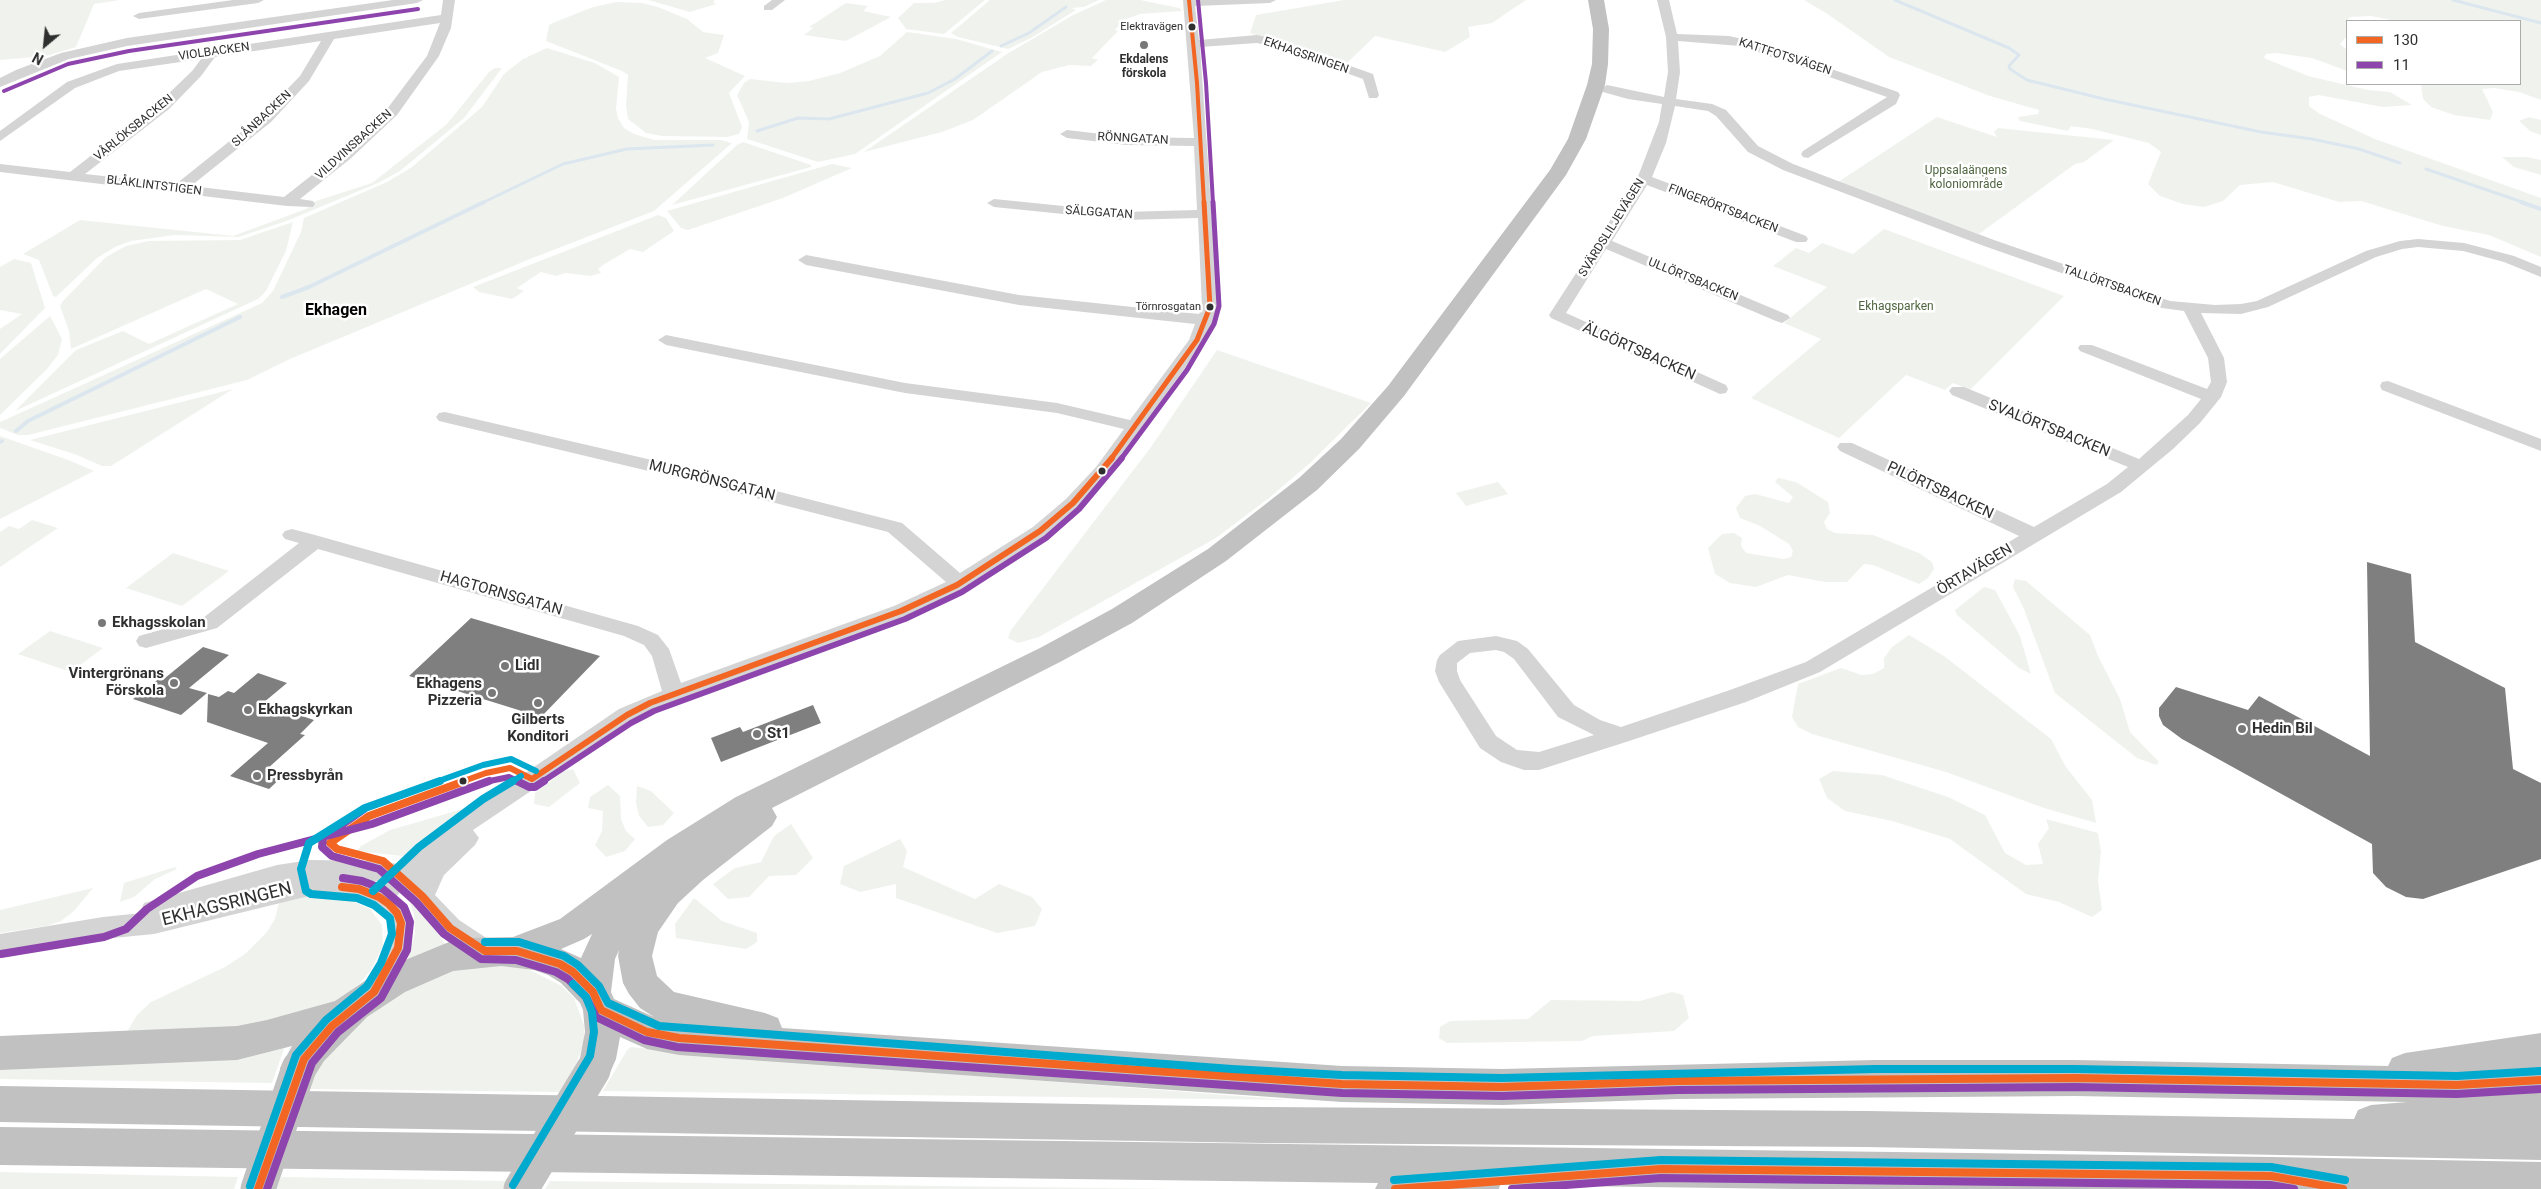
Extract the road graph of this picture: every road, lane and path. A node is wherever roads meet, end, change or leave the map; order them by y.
1 (258, 0) edge
2 (327, 0) edge
3 (417, 0) edge
4 (449, 0) edge
5 (780, 0) edge
6 (1270, 0) edge
7 (1596, 0) edge
8 (1606, 0) edge
9 (1663, 0) edge
10 (1189, 2) edge
11 (768, 8) dead end
12 (325, 13) junction
13 (139, 16) dead end
14 (447, 18) junction
15 (330, 35) junction
16 (1672, 37) junction
17 (1194, 44) junction
18 (212, 52) junction
19 (0, 83) edge
20 (1373, 95) dead end
21 (1606, 99) junction
22 (1669, 104) junction
23 (1067, 134) dead end
24 (0, 137) edge
25 (1199, 142) junction
26 (1808, 154) dead end
27 (0, 168) edge
28 (72, 177) junction
29 (1644, 179) junction
30 (179, 189) junction
31 (287, 202) junction
32 (994, 203) dead end
33 (308, 204) dead end
34 (1204, 214) junction
35 (1801, 239) dead end
36 (1604, 243) junction
37 (806, 260) dead end
38 (2541, 272) edge
39 (2192, 309) junction
40 (1558, 316) joint
41 (1782, 318) dead end
42 (1206, 322) junction
43 (666, 340) dead end
44 (2086, 348) dead end
45 (2388, 386) dead end
46 (1720, 390) dead end
47 (1958, 392) dead end
48 (2212, 397) junction
49 (445, 417) dead end
50 (1135, 426) junction
51 (2541, 445) edge
52 (1846, 447) dead end
53 (2141, 466) junction
54 (292, 535) dead end
55 (2034, 535) junction
56 (315, 541) junction
57 (958, 585) junction
58 (146, 641) dead end
59 (674, 694) junction
60 (1621, 735) junction
61 (520, 788) junction
62 (761, 817) junction
63 (401, 876) junction
64 (422, 896) junction
65 (379, 897) junction
66 (103, 928) junction
67 (0, 945) edge
68 (501, 951) junction
69 (374, 992) junction
70 (597, 1001) junction
71 (345, 1014) junction
72 (2541, 1050) edge
73 (856, 1051) junction
74 (0, 1053) edge
75 (2541, 1080) edge
76 (2325, 1081) junction
77 (0, 1104) edge
78 (2541, 1109) edge
79 (2221, 1136) junction
80 (2541, 1141) edge
81 (0, 1146) edge
82 (1661, 1169) junction
83 (2271, 1176) junction
84 (2541, 1182) edge
85 (258, 1189) edge
86 (521, 1189) edge
87 (1394, 1189) edge
88 (2343, 1189) edge

1 - 13 street
2 - 12 street
3 - 12 street
4 - 14 street, VILDVINSBACKEN
5 - 11 street
6 - 10 street
7 - 68 highway
8 - 21 highway
9 - 16 street, SVÄRDSLILJEVÄGEN
10 - 17 street
12 - 19 street
14 - 15 street, VIOLBACKEN
14 - 31 street, VILDVINSBACKEN
15 - 18 street, VIOLBACKEN
15 - 30 street, SLÅNBACKEN
16 - 22 street, SVÄRDSLILJEVÄGEN
16 - 26 street, KATTFOTSVÄGEN
17 - 20 street, EKHAGSRINGEN
17 - 25 street
18 - 24 street, VIOLBACKEN
18 - 28 street, VÅRLÖKSBACKEN
21 - 22 street, TALLÖRTSBACKEN
21 - 62 highway
22 - 29 street, SVÄRDSLILJEVÄGEN
22 - 39 street, TALLÖRTSBACKEN
23 - 25 street, RÖNNGATAN
25 - 34 street
27 - 28 street, BLÅKLINTSTIGEN
28 - 30 street, BLÅKLINTSTIGEN
29 - 35 street, FINGERÖRTSBACKEN
29 - 36 street, SVÄRDSLILJEVÄGEN
30 - 31 street, BLÅKLINTSTIGEN
31 - 33 street, BLÅKLINTSTIGEN
32 - 34 street, SÄLGGATAN
34 - 42 street
36 - 40 street, SVÄRDSLILJEVÄGEN
36 - 41 street, ULLÖRTSBACKEN
37 - 42 street
38 - 39 street, TALLÖRTSBACKEN
39 - 48 street, ÖRTAVÄGEN
40 - 46 street, ÄLGÖRTSBACKEN
42 - 50 street
43 - 50 street
44 - 48 street
45 - 51 street
47 - 53 street, SVALÖRTSBACKEN
48 - 53 street, ÖRTAVÄGEN
49 - 57 street, MURGRÖNSGATAN
50 - 57 street
52 - 55 street, PILÖRTSBACKEN
53 - 55 street, ÖRTAVÄGEN
54 - 56 street, HAGTORNSGATAN
55 - 60 street, ÖRTAVÄGEN
56 - 58 street
56 - 59 street, HAGTORNSGATAN
57 - 59 street
59 - 61 street
60 - 60 street, ÖRTAVÄGEN
61 - 63 street
61 - 64 street
62 - 70 highway
62 - 73 highway
63 - 64 street
63 - 65 street
63 - 66 street, EKHAGSRINGEN
64 - 68 street
65 - 66 street, EKHAGSRINGEN
65 - 69 street, EKHAGSRINGEN
66 - 67 street, EKHAGSRINGEN
68 - 69 highway
68 - 70 highway
69 - 71 highway
70 - 73 highway
70 - 86 highway, bridge
71 - 74 highway
71 - 85 highway, bridge
72 - 76 highway
73 - 76 highway
75 - 76 highway
77 - 79 highway
78 - 79 highway
79 - 80 highway
81 - 82 highway
82 - 83 highway
82 - 87 highway
83 - 84 highway
83 - 88 highway

